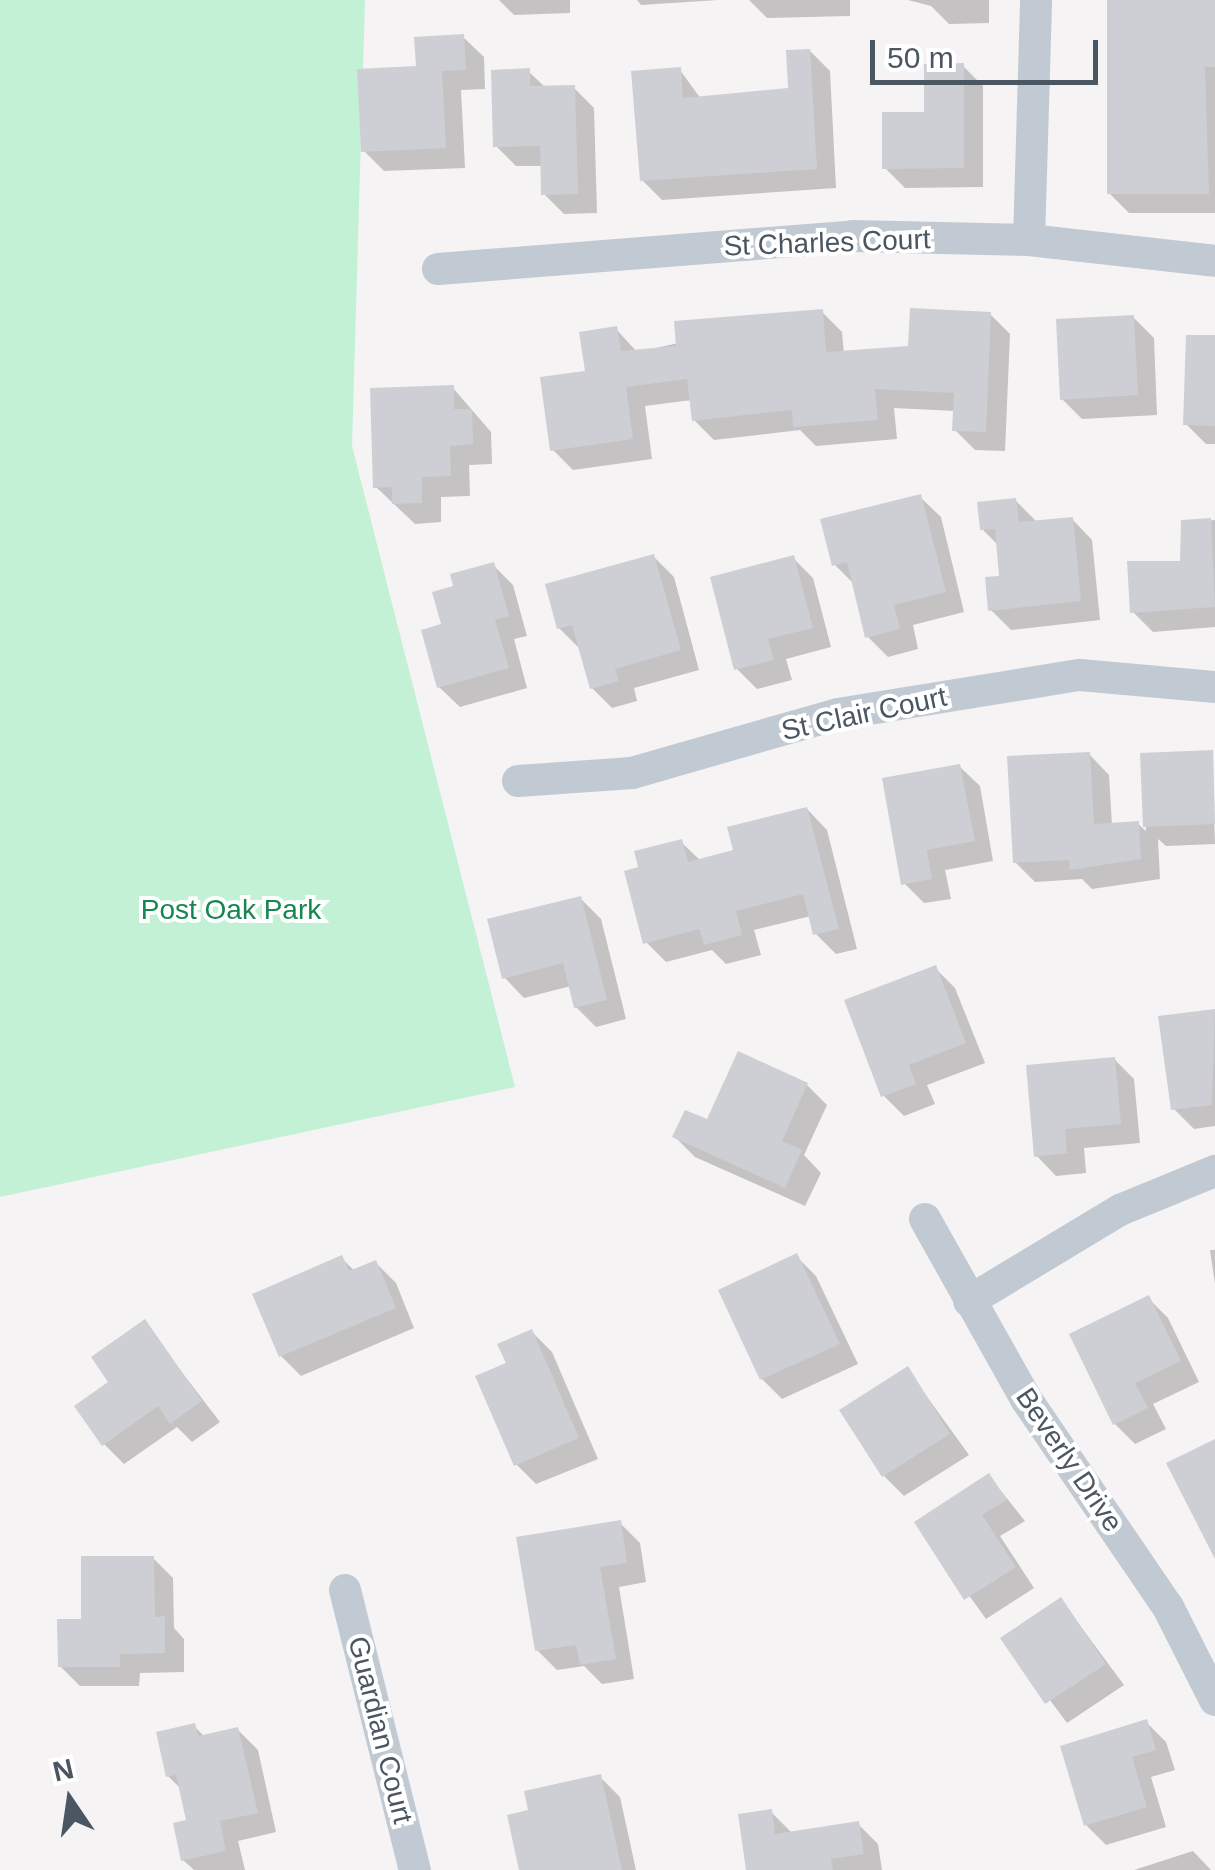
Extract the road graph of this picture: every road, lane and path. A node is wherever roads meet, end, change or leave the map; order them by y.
1 (1036, 0) edge
2 (1029, 240) junction
3 (1215, 261) edge
4 (438, 269) dead end
5 (1215, 687) edge
6 (518, 781) dead end
7 (1215, 1171) edge
8 (925, 1218) dead end
9 (969, 1301) junction
10 (345, 1590) dead end
11 (1215, 1700) edge
12 (414, 1870) edge

1 - 2 street
2 - 3 street, St Charles Court
2 - 4 street, St Charles Court
5 - 6 street, St Clair Court
7 - 9 street
8 - 9 street, Beverly Drive
9 - 11 street, Beverly Drive
10 - 12 street, Guardian Court

